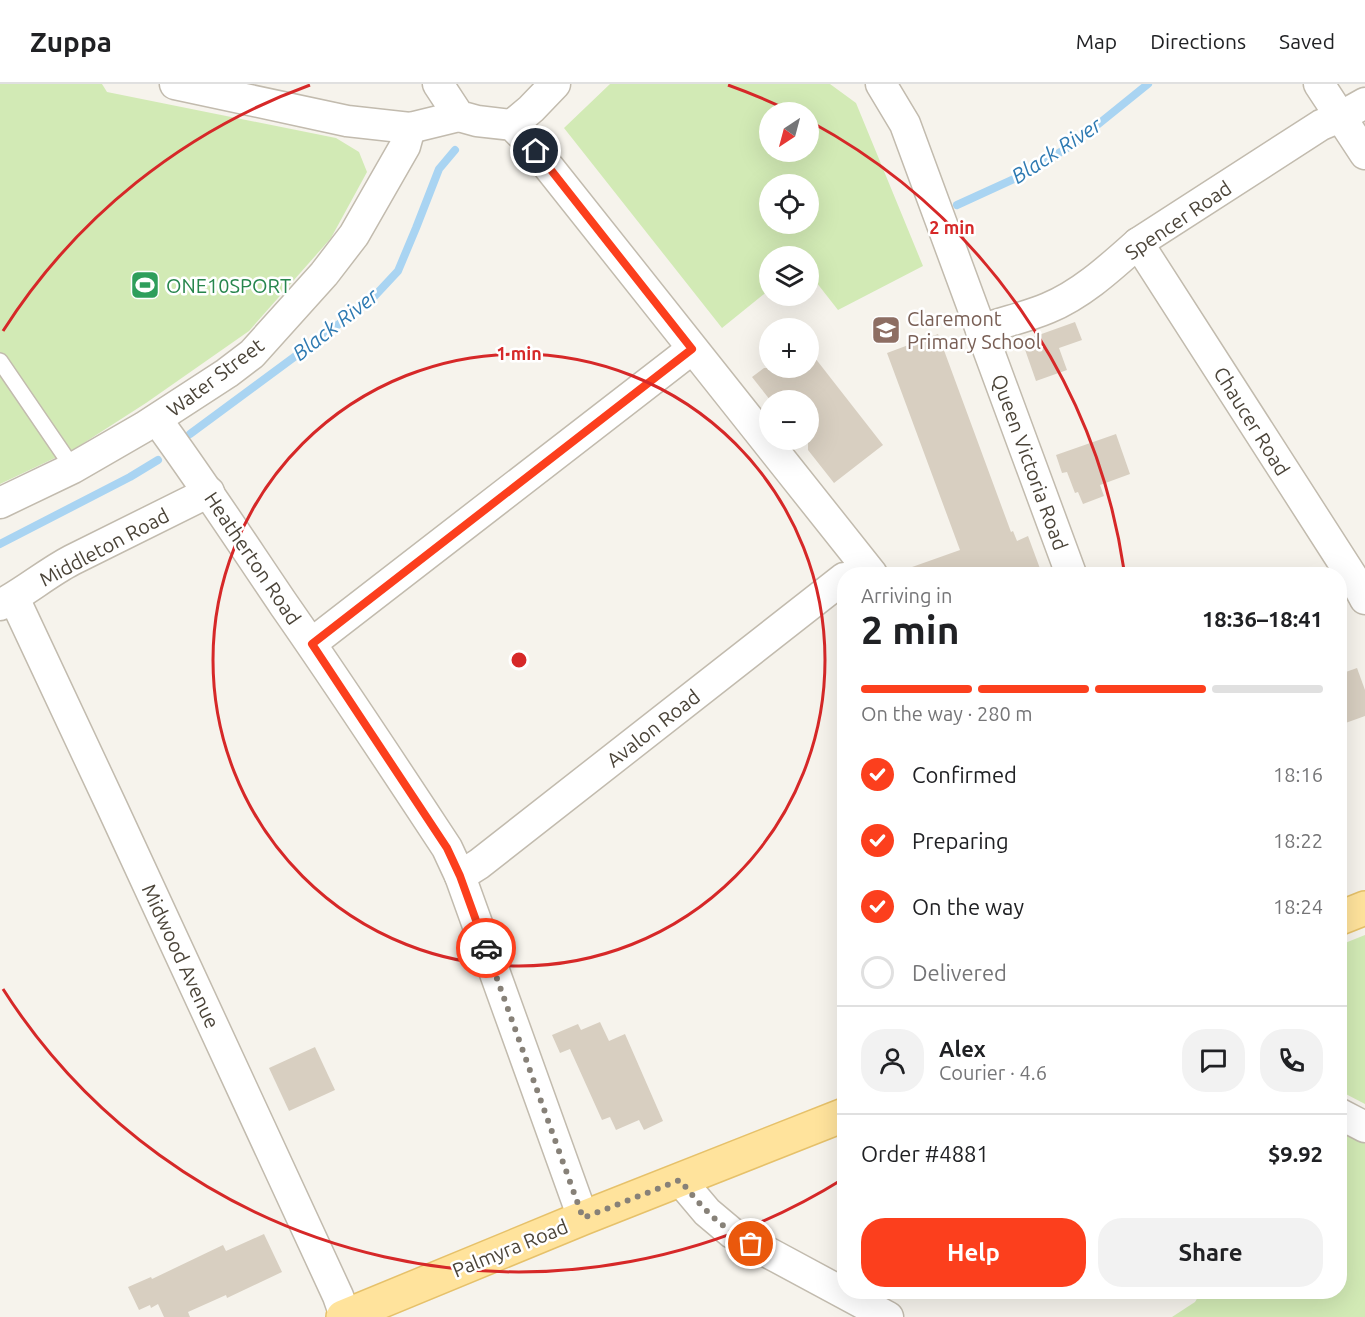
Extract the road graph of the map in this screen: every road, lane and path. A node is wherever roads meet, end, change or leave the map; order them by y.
1 (175, 84) edge
2 (438, 84) edge
3 (555, 84) edge
4 (881, 84) edge
5 (1319, 84) edge
6 (1353, 110) edge
7 (459, 116) junction
8 (512, 125) junction
9 (410, 128) junction
10 (1365, 154) edge
11 (1138, 243) junction
12 (981, 330) junction
13 (692, 349) junction
14 (0, 361) edge
15 (157, 420) junction
16 (73, 468) junction
17 (209, 492) junction
18 (0, 503) edge
19 (853, 567) edge
20 (1068, 567) edge
21 (1346, 567) edge
22 (1347, 568) edge
23 (837, 588) edge
24 (1365, 600) edge
25 (7, 601) edge
26 (312, 644) junction
27 (460, 876) junction
28 (1365, 908) edge
29 (1347, 915) edge
30 (837, 1118) edge
31 (1347, 1118) edge
32 (1365, 1127) edge
33 (680, 1180) junction
34 (583, 1218) junction
35 (837, 1290) edge
36 (855, 1299) edge
37 (344, 1317) edge
38 (888, 1317) edge

1 - 9 street
2 - 7 street
3 - 8 street
4 - 12 street, Queen Victoria Road
5 - 6 street
6 - 10 street
6 - 11 street, Spencer Road
7 - 8 street
7 - 9 street
8 - 13 street
9 - 15 street, Water Street
11 - 12 street, Spencer Road
11 - 21 street, Chaucer Road
12 - 20 street, Queen Victoria Road
13 - 19 street
13 - 26 street
14 - 16 lane
15 - 16 street, Water Street
15 - 17 street, Heatherton Road
16 - 18 street, Water Street
17 - 25 street, Middleton Road
17 - 26 street, Heatherton Road
22 - 24 street, Chaucer Road
23 - 27 street, Avalon Road
25 - 37 street, Midwood Avenue
26 - 27 street, Heatherton Road
27 - 34 street, Heatherton Road
28 - 29 main road
30 - 33 main road, Palmyra Road
31 - 32 street
33 - 34 main road, Palmyra Road
33 - 35 street
34 - 37 main road, Palmyra Road
36 - 38 street

